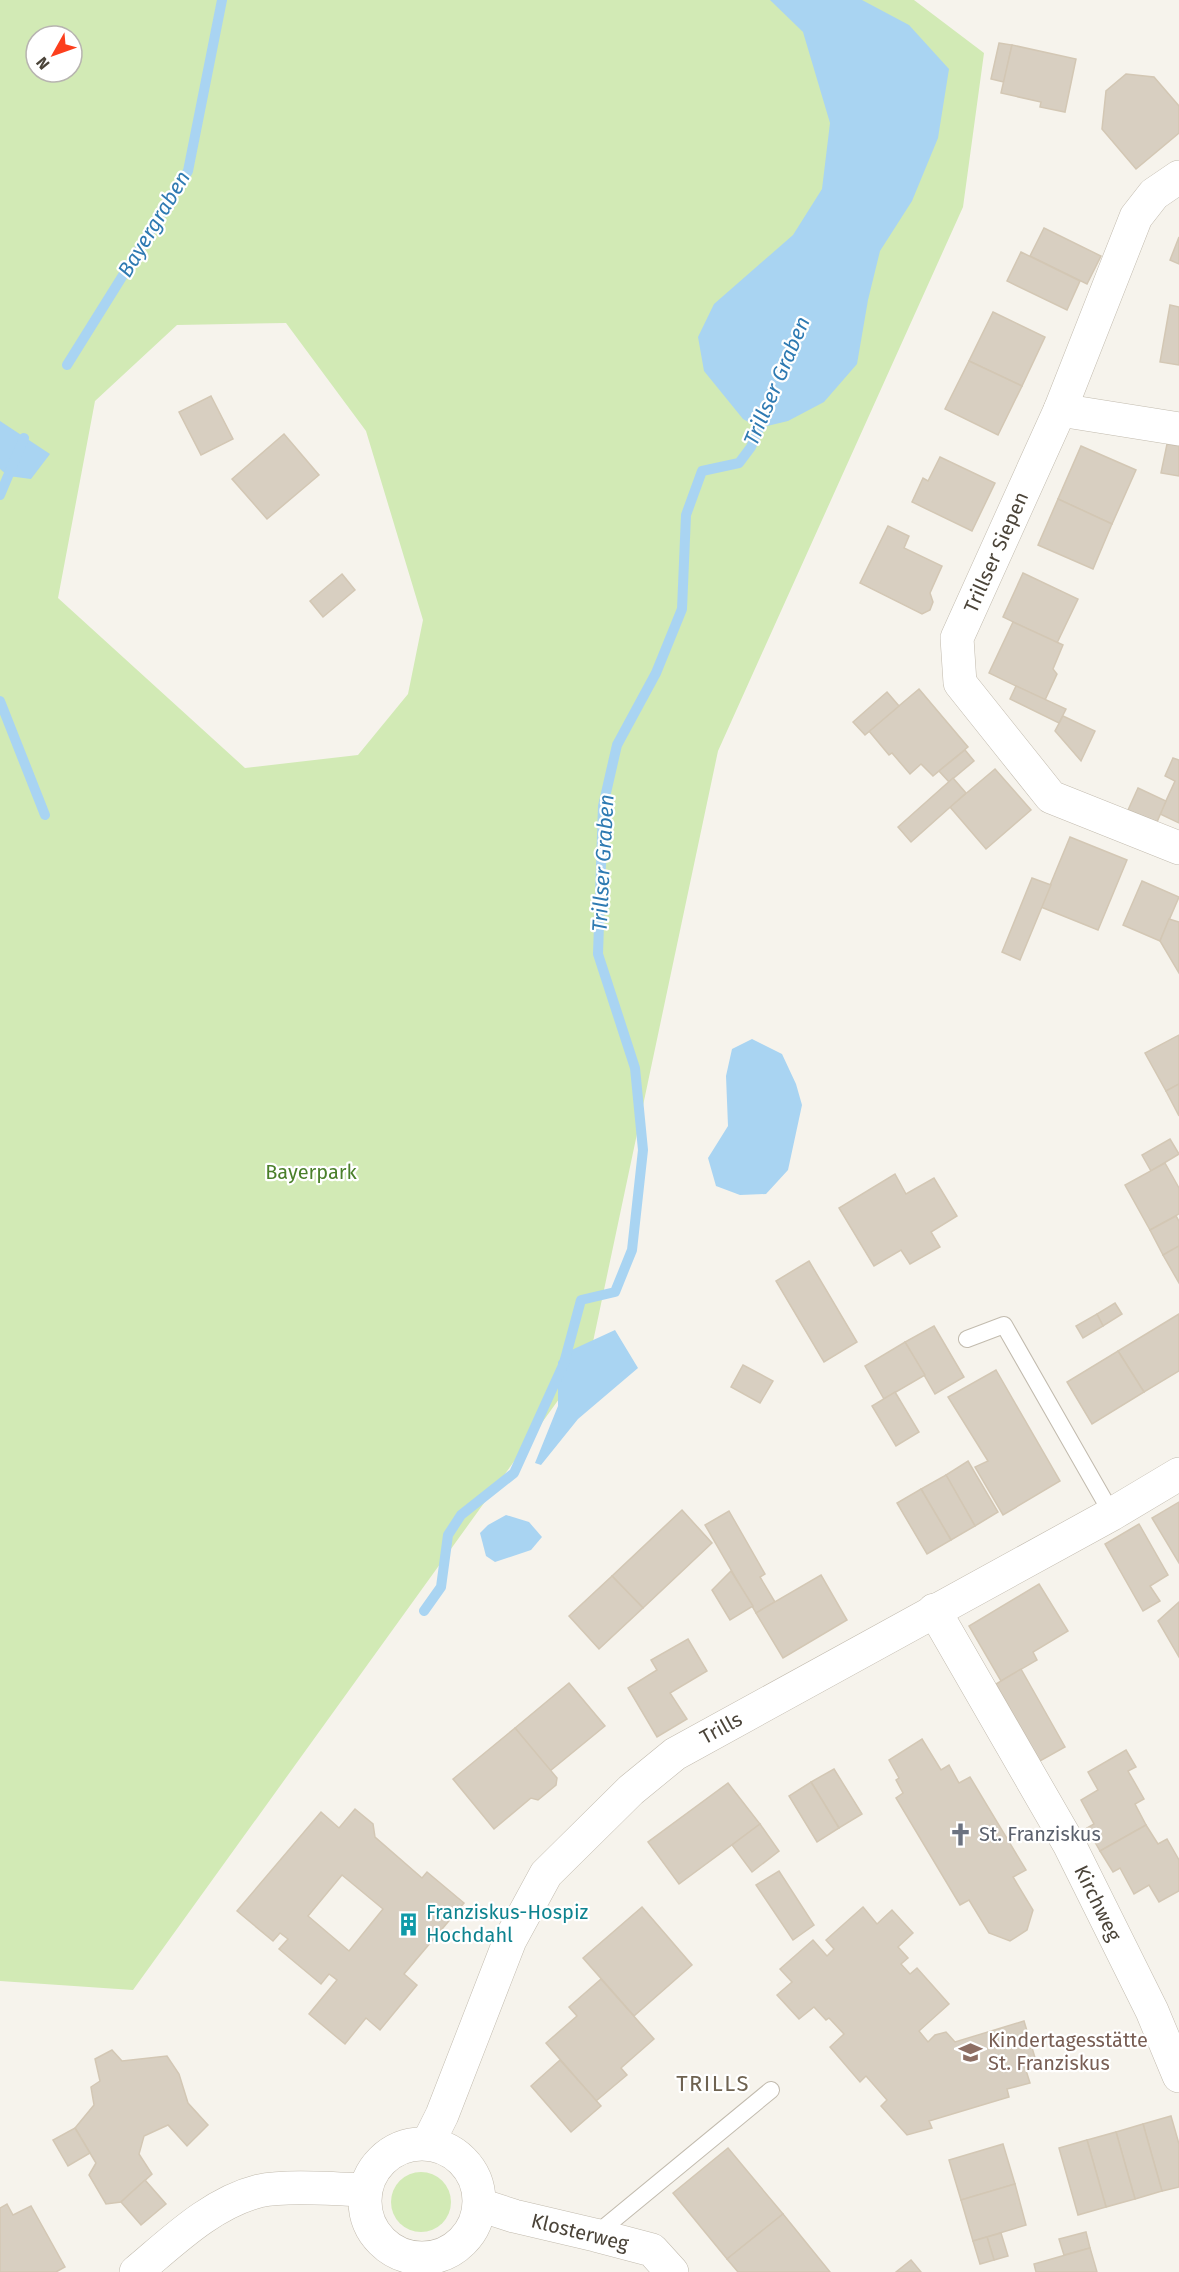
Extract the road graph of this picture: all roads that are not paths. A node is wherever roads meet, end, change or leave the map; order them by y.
1 (1179, 177) edge
2 (1060, 410) junction
3 (1179, 429) edge
4 (1179, 848) edge
5 (967, 1339) dead end
6 (1179, 1474) edge
7 (1112, 1514) junction
8 (934, 1610) junction
9 (1179, 2076) edge
10 (771, 2090) dead end
11 (428, 2143) junction
12 (365, 2190) junction
13 (480, 2205) junction
14 (595, 2235) junction
15 (400, 2264) edge
16 (136, 2272) edge
17 (672, 2272) edge

1 - 2 street, Trillser Siepen
2 - 3 street
2 - 4 street, Trillser Siepen
5 - 7 lane
6 - 7 street, Trills
7 - 8 street, Trills
8 - 9 street, Kirchweg
8 - 11 street, Trills
10 - 14 lane
11 - 12 street
11 - 13 street
12 - 15 street
12 - 16 street
13 - 14 street, Klosterweg
13 - 15 street
14 - 17 street, Klosterweg

